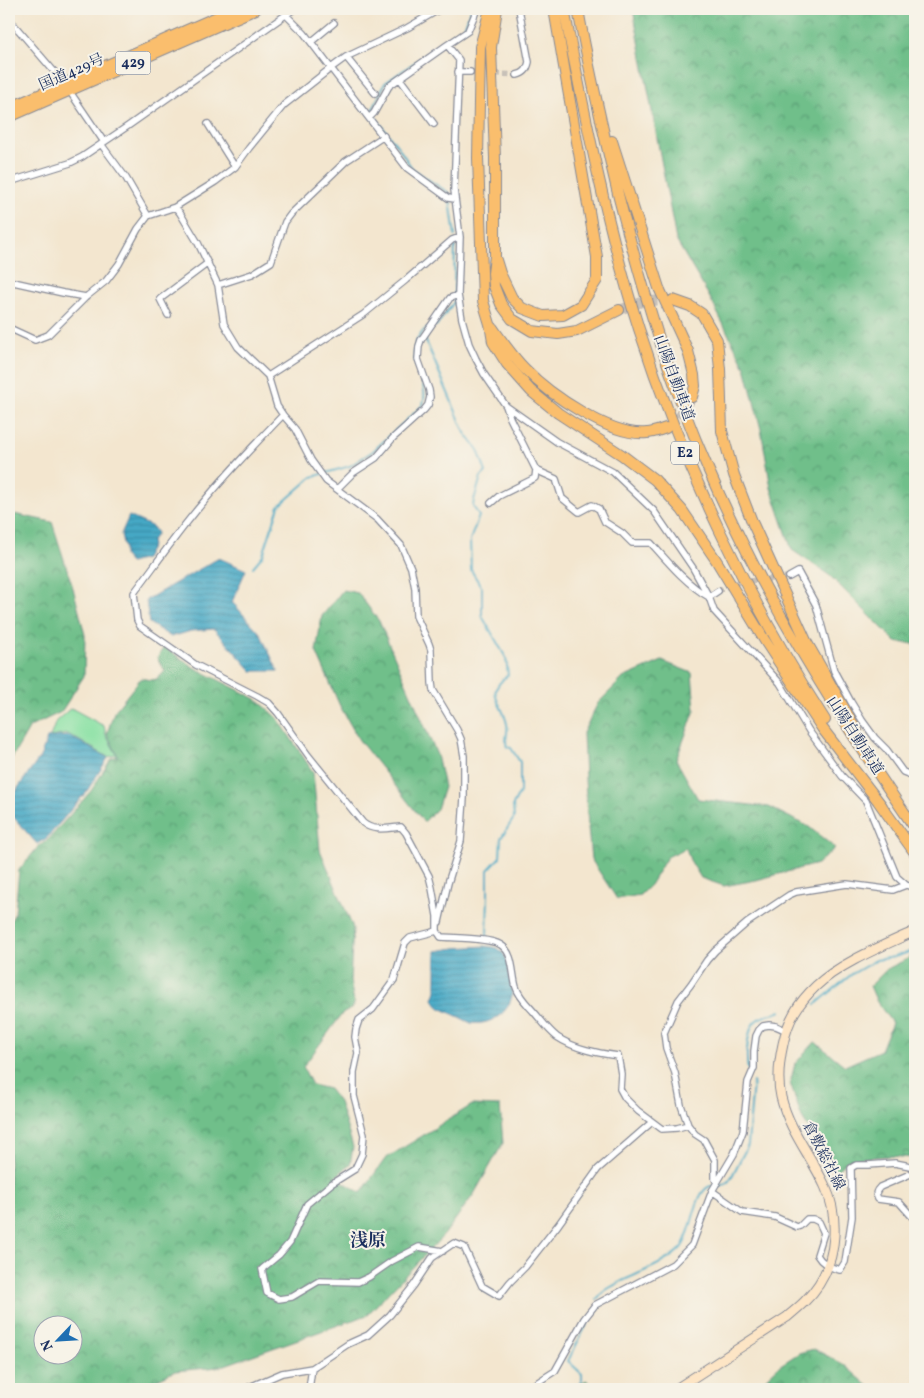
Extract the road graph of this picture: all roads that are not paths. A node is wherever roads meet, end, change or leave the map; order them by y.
1 (235, 9) edge
2 (256, 9) edge
3 (294, 9) edge
4 (422, 9) edge
5 (440, 9) edge
6 (476, 9) edge
7 (490, 9) edge
8 (497, 9) edge
9 (519, 9) edge
10 (554, 9) edge
11 (564, 9) edge
12 (578, 9) edge
13 (286, 16) junction
14 (427, 16) junction
15 (9, 19) edge
16 (334, 23) dead end
17 (311, 42) junction
18 (447, 45) junction
19 (346, 57) junction
20 (331, 68) junction
21 (589, 71) junction
22 (458, 72) junction
23 (470, 72) tunnel mouth
24 (517, 74) dead end
25 (400, 79) junction
26 (66, 87) junction
27 (375, 93) dead end
28 (9, 108) edge
29 (372, 116) junction
30 (9, 117) edge
31 (208, 124) dead end
32 (434, 124) dead end
33 (384, 136) junction
34 (102, 143) junction
35 (235, 167) junction
36 (9, 182) edge
37 (452, 199) junction
38 (175, 207) junction
39 (148, 216) junction
40 (457, 237) junction
41 (495, 256) junction
42 (208, 263) junction
43 (9, 281) edge
44 (218, 285) junction
45 (455, 296) junction
46 (86, 297) junction
47 (673, 300) tunnel mouth
48 (619, 310) tunnel mouth
49 (168, 315) dead end
50 (490, 324) junction
51 (9, 328) edge
52 (268, 376) junction
53 (692, 397) tunnel mouth
54 (506, 406) junction
55 (283, 415) junction
56 (666, 428) tunnel mouth
57 (536, 470) junction
58 (337, 490) junction
59 (491, 502) dead end
60 (789, 577) tunnel mouth
61 (718, 591) tunnel mouth
62 (709, 597) junction
63 (915, 773) edge
64 (895, 799) junction
65 (882, 806) junction
66 (915, 828) edge
67 (915, 853) edge
68 (906, 885) junction
69 (915, 887) edge
70 (437, 931) junction
71 (915, 931) edge
72 (786, 1030) junction
73 (652, 1122) junction
74 (688, 1125) junction
75 (915, 1167) edge
76 (915, 1172) edge
77 (714, 1186) junction
78 (915, 1220) edge
79 (443, 1251) junction
80 (827, 1265) junction
81 (312, 1368) junction
82 (244, 1389) edge
83 (309, 1389) edge
84 (527, 1389) edge
85 (676, 1389) edge

1 - 26 highway, 国道429号 / 429
2 - 26 highway, 国道429号 / 429
3 - 13 street
4 - 14 street
5 - 14 street
6 - 18 street
7 - 50 highway
8 - 41 highway
9 - 24 street
10 - 41 highway
11 - 65 highway, 山陽自動車道 / E2
12 - 21 highway, 山陽自動車道 / E2
13 - 17 street
13 - 34 street
14 - 19 street
15 - 26 street
16 - 17 street
17 - 20 street
18 - 22 street
18 - 25 street
19 - 20 street
19 - 27 street
20 - 29 street
20 - 35 street
21 - 53 highway
21 - 64 highway, 山陽自動車道 / E2
22 - 23 street
22 - 37 street
25 - 29 street
25 - 32 street
26 - 28 highway, 国道429号 / 429
26 - 30 highway, 国道429号 / 429
26 - 34 street
29 - 33 street
31 - 35 street
33 - 37 street
33 - 44 street
34 - 36 street
34 - 39 street
35 - 38 street
37 - 40 street
38 - 39 street
38 - 42 street
39 - 46 street
40 - 45 street
40 - 52 street
41 - 48 highway
42 - 44 street
42 - 49 street
43 - 46 street
44 - 52 street
45 - 54 street
45 - 58 street
46 - 51 street
47 - 64 highway
50 - 56 highway
50 - 65 highway
52 - 55 street
54 - 57 street
54 - 62 street
55 - 58 street
55 - 70 street
57 - 59 street
57 - 62 street
58 - 70 street
60 - 63 street
61 - 62 street
62 - 68 street
64 - 66 highway, 山陽自動車道 / E2
65 - 67 highway, 山陽自動車道 / E2
68 - 69 street
68 - 74 street
70 - 73 street
70 - 79 street
71 - 72 main road, 倉敷総社線
72 - 77 street
72 - 80 main road, 倉敷総社線
73 - 74 street
73 - 79 street
74 - 77 street
75 - 80 street
76 - 78 street
77 - 80 street
77 - 84 street
79 - 81 street
80 - 85 main road, 倉敷総社線
81 - 82 street
81 - 83 street

